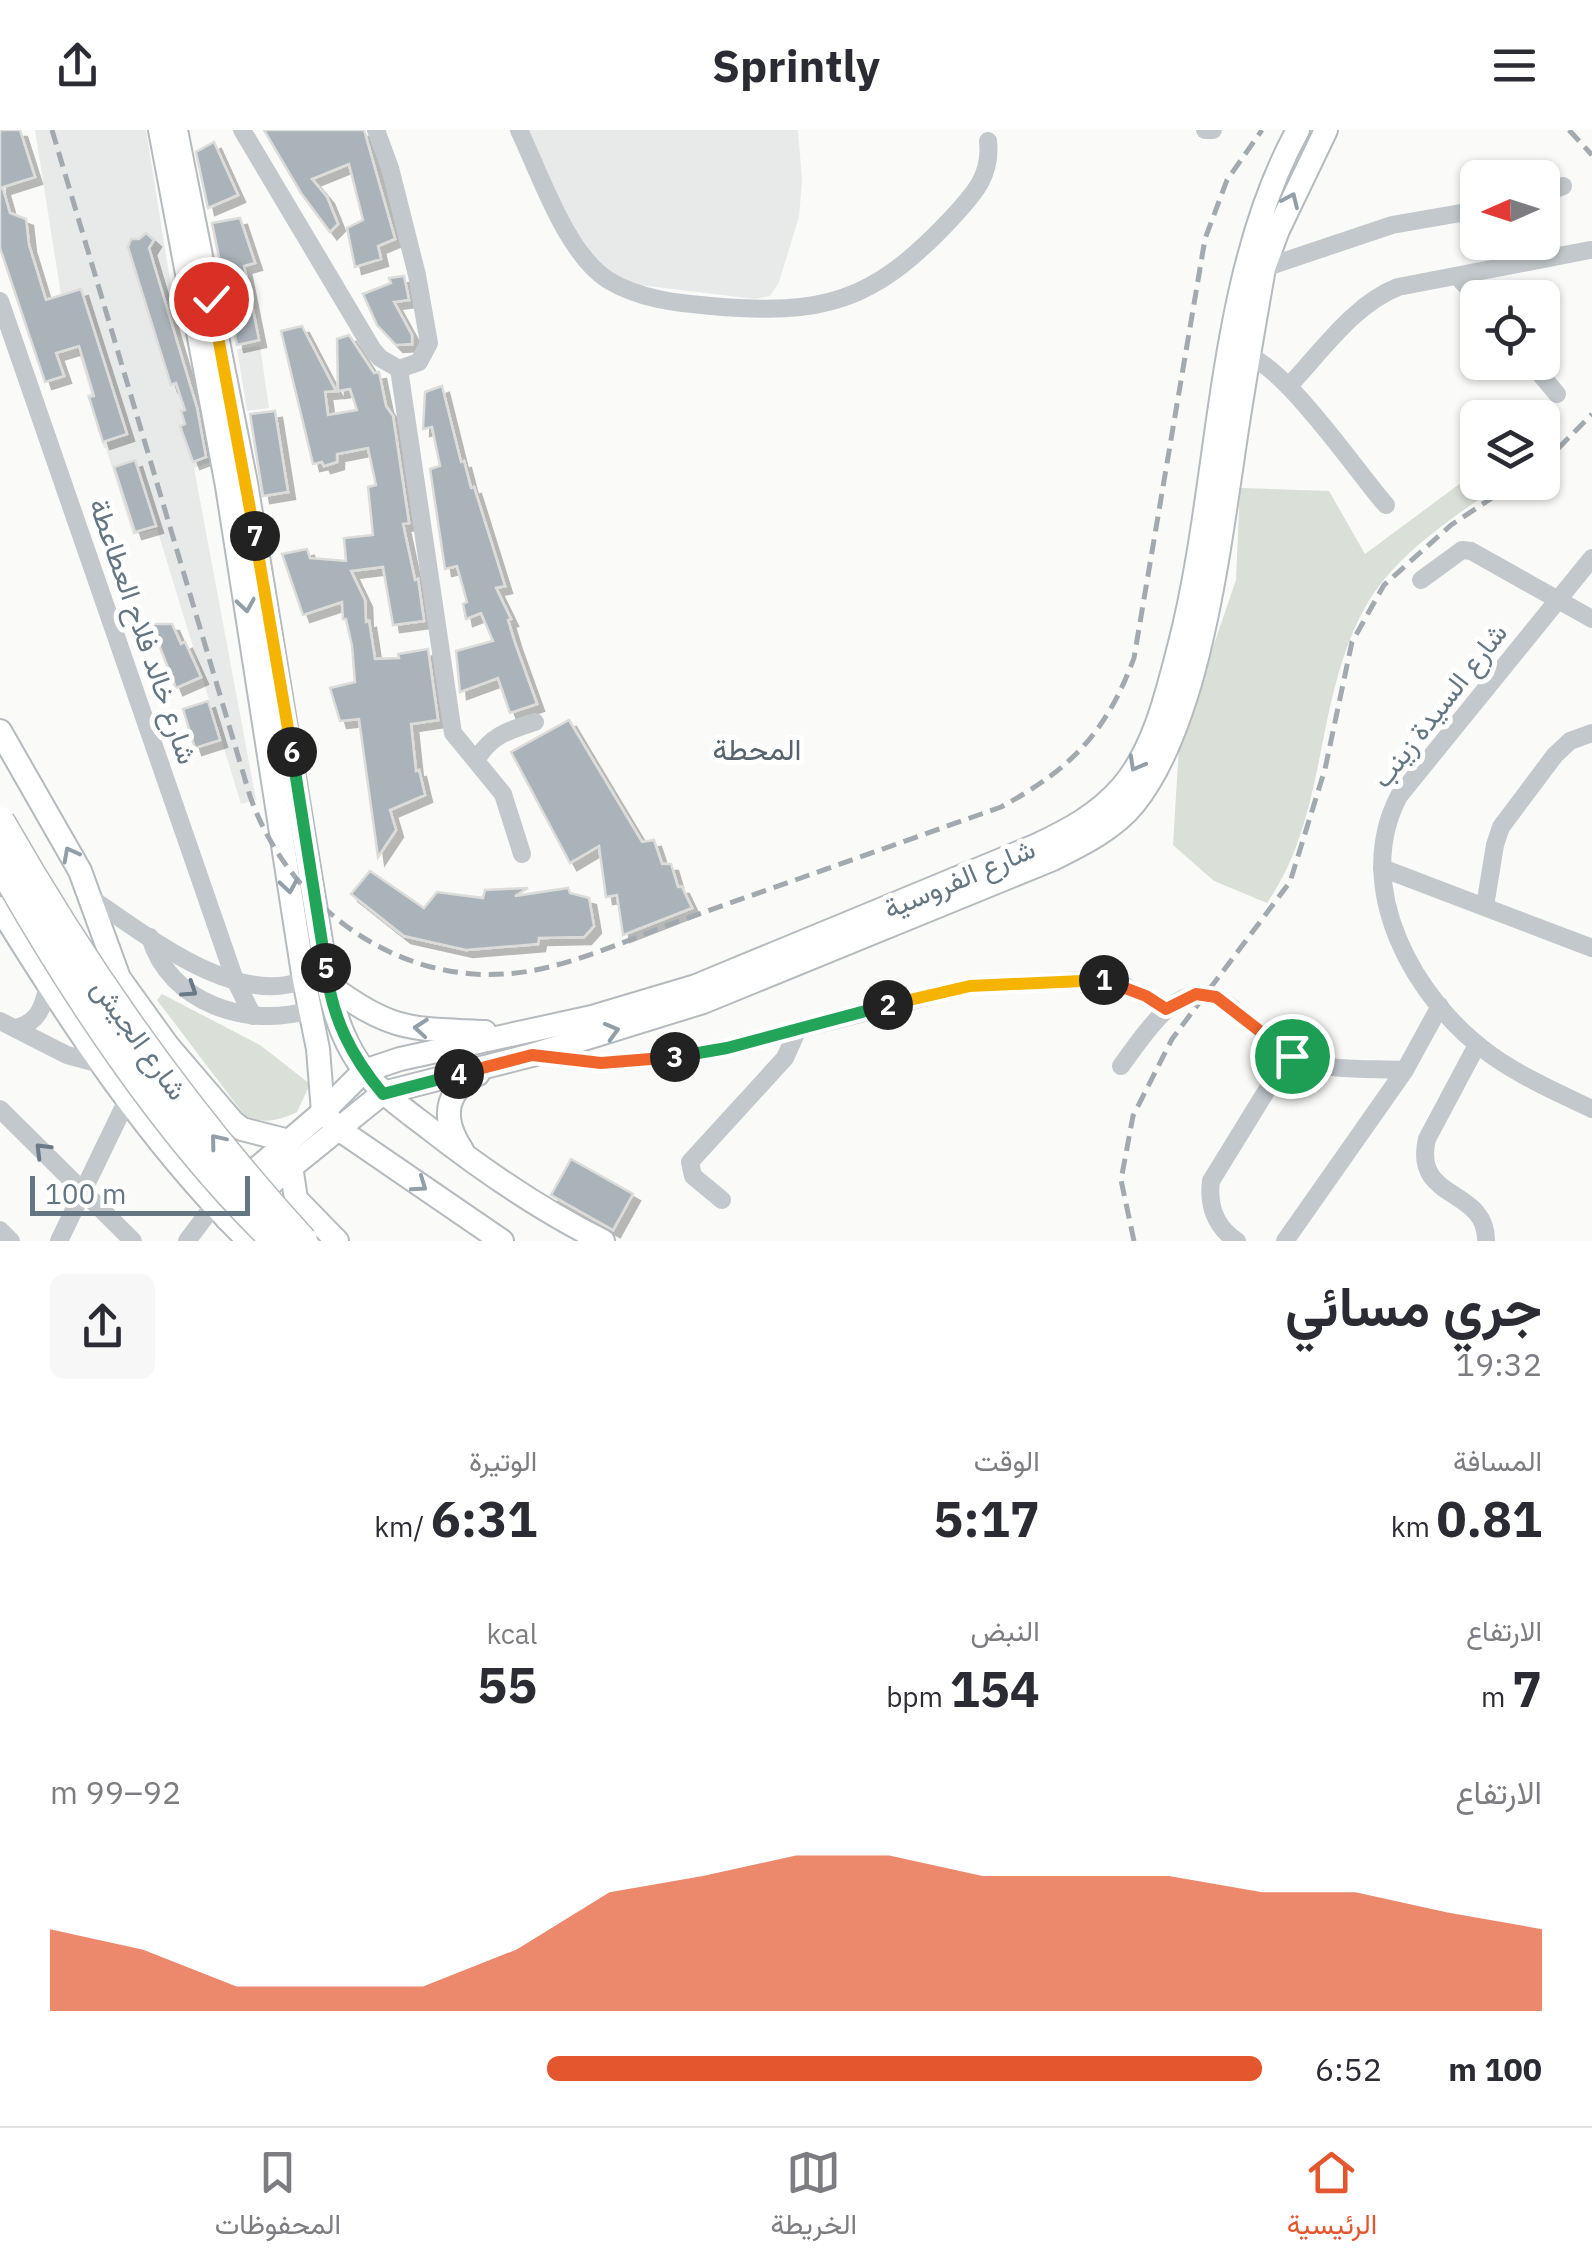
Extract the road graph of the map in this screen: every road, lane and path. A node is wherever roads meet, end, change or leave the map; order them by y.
1 (160, 130) edge
2 (176, 130) edge
3 (242, 130) edge
4 (376, 130) edge
5 (519, 130) edge
6 (1204, 130) edge
7 (1213, 130) edge
8 (1298, 130) edge
9 (1326, 130) edge
10 (988, 141) dead end
11 (1563, 186) dead end
12 (1560, 187) edge
13 (1460, 213) edge
14 (1590, 250) edge
15 (1264, 268) junction
16 (1458, 276) junction
17 (1461, 280) edge
18 (0, 301) edge
19 (1240, 352) junction
20 (399, 369) junction
21 (1545, 380) edge
22 (1288, 386) junction
23 (1557, 394) dead end
24 (1386, 505) dead end
25 (1592, 558) edge
26 (1422, 580) dead end
27 (1557, 599) junction
28 (1592, 619) edge
29 (536, 722) dead end
30 (0, 730) edge
31 (1592, 733) edge
32 (476, 759) junction
33 (0, 821) edge
34 (522, 854) dead end
35 (0, 863) edge
36 (1382, 868) junction
37 (92, 898) junction
38 (1486, 906) junction
39 (0, 908) edge
40 (150, 936) junction
41 (1592, 948) edge
42 (235, 980) junction
43 (304, 980) junction
44 (328, 984) junction
45 (48, 985) junction
46 (1440, 1006) junction
47 (1166, 1009) junction
48 (310, 1010) junction
49 (254, 1016) junction
50 (8, 1024) edge
51 (798, 1029) junction
52 (519, 1033) junction
53 (1477, 1044) junction
54 (1288, 1054) junction
55 (532, 1055) junction
56 (504, 1062) junction
57 (100, 1064) junction
58 (1121, 1066) dead end
59 (1405, 1070) junction
60 (364, 1071) junction
61 (383, 1094) junction
62 (126, 1100) junction
63 (0, 1109) edge
64 (1592, 1109) edge
65 (323, 1112) junction
66 (340, 1130) junction
67 (288, 1141) junction
68 (466, 1158) junction
69 (291, 1166) junction
70 (83, 1191) junction
71 (722, 1200) dead end
72 (220, 1212) junction
73 (0, 1230) edge
74 (472, 1233) edge
75 (11, 1241) edge
76 (60, 1241) edge
77 (133, 1241) edge
78 (186, 1241) edge
79 (249, 1241) edge
80 (276, 1241) edge
81 (303, 1241) edge
82 (337, 1241) edge
83 (502, 1241) edge
84 (603, 1241) edge
85 (1237, 1241) edge
86 (1285, 1241) edge
87 (1486, 1241) edge

1 -> 43 main road
2 - 44 main road
3 - 20 street
4 - 20 street
5 - 10 street
6 - 7 street
8 - 19 main road, شارع الفروسية
15 -> 9 main road, شارع الفروسية
11 - 12 street
13 - 15 street
14 - 16 street
15 - 19 main road, شارع الفروسية
16 - 17 street
16 - 22 street
18 - 42 street, شارع خالد فلاح العطاعطة
19 - 22 street
19 -> 52 main road, شارع الفروسية
55 -> 19 main road, شارع الفروسية
20 - 32 street
21 - 23 street
22 - 24 street
25 - 27 street, شارع السيدة زينب
26 - 27 street
27 - 28 street
27 - 36 street, شارع السيدة زينب
29 - 32 street
37 -> 30 main road
31 - 38 street
32 - 34 street
81 -> 33 highway, شارع الجيش, bridge
35 - 80 highway, شارع الجيش, bridge
36 - 38 street
36 - 46 street, شارع السيدة زينب
37 - 40 street
37 - 67 main road
38 - 41 street
39 - 45 main road
40 - 42 street
40 -> 49 street
42 - 43 street
42 - 49 street, شارع خالد فلاح العطاعطة
43 - 48 main road
52 -> 44 main road
44 - 60 main road
45 - 50 street
45 - 57 main road
46 - 53 street, شارع السيدة زينب
46 - 59 street
47 - 51 street
47 - 54 street
47 - 58 street
48 - 49 street
48 - 65 main road
50 - 57 street
51 - 55 street
51 - 71 street
52 - 60 main road, شارع الفروسية
53 - 64 street, شارع السيدة زينب
53 - 87 street
54 - 59 street
54 - 85 street
55 - 56 main road, شارع الفروسية
56 - 61 main road, شارع الفروسية
56 - 68 main road
57 - 62 main road
59 - 86 street
60 - 61 main road
60 - 65 main road, شارع الفروسية
61 - 66 main road, شارع الفروسية
61 - 68 main road
62 - 70 street
62 - 72 main road
70 -> 63 street
65 - 66 main road
65 - 67 main road, شارع الفروسية
66 - 69 main road, شارع الفروسية
66 -> 74 main road
67 - 72 main road, شارع الفروسية
68 - 84 main road
69 - 72 main road, شارع الفروسية
69 - 82 main road
70 - 76 street
70 - 77 street
72 - 78 street, شارع الفروسية
72 - 79 main road
73 - 75 street
74 - 83 main road

